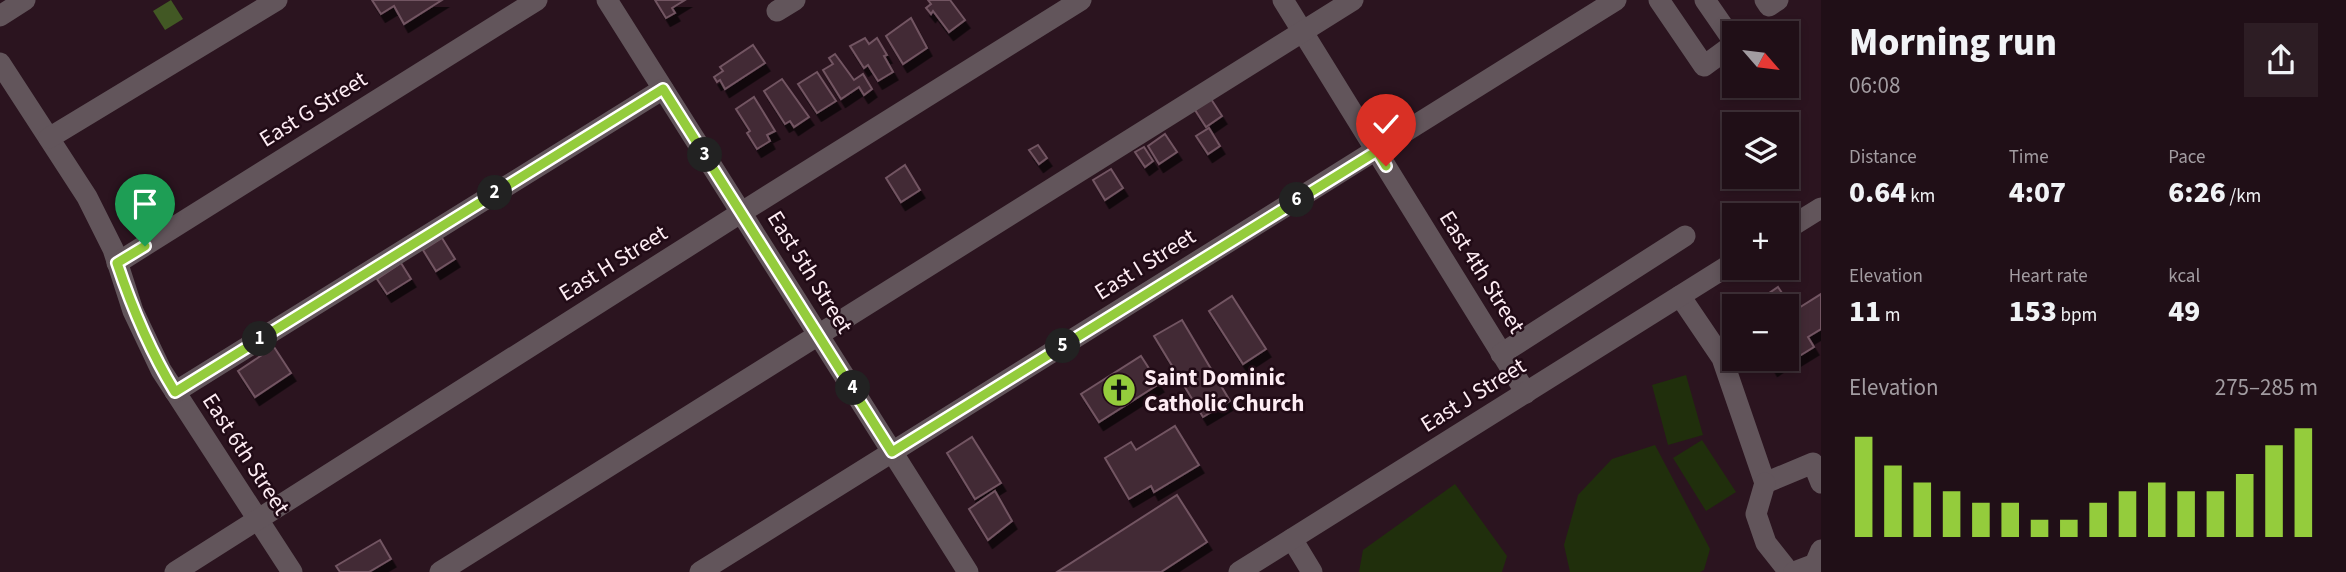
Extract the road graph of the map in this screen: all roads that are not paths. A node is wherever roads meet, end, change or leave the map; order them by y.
1 (25, 0) edge
2 (277, 0) edge
3 (537, 0) edge
4 (607, 0) edge
5 (1081, 0) edge
6 (1283, 0) edge
7 (1353, 0) edge
8 (1616, 0) edge
9 (1705, 0) edge
10 (1765, 0) edge
11 (1778, 0) edge
12 (1670, 4) edge
13 (0, 16) edge
14 (1722, 25) edge
15 (1303, 32) junction
16 (1722, 52) edge
17 (0, 63) edge
18 (663, 89) junction
19 (49, 138) junction
20 (1377, 151) junction
21 (1821, 208) edge
22 (742, 212) junction
23 (1799, 222) edge
24 (1685, 236) dead end
25 (117, 263) junction
26 (1722, 270) edge
27 (1681, 296) junction
28 (819, 334) junction
29 (1501, 354) junction
30 (175, 392) junction
31 (1526, 393) junction
32 (892, 452) junction
33 (1821, 483) edge
34 (1765, 484) junction
35 (257, 519) junction
36 (1292, 539) junction
37 (1821, 550) edge
38 (175, 572) edge
39 (292, 572) edge
40 (439, 572) edge
41 (701, 572) edge
42 (968, 572) edge
43 (1239, 572) edge
44 (1312, 572) edge
45 (1791, 572) edge

1 - 13 street
2 - 19 street
3 - 25 street, East G Street
4 - 18 street, East 5th Street
5 - 22 street, East H Street
6 - 15 street, East 4th Street
7 - 15 street
8 - 20 street, East I Street
9 - 14 street
10 - 11 street
12 - 16 street
15 - 20 street, East 4th Street
15 - 28 street
17 - 19 street, East 6th Street
18 - 22 street, East 5th Street
18 - 30 street
19 - 25 street, East 6th Street
20 - 29 street, East 4th Street
20 - 32 street, East I Street
21 - 23 street
22 - 28 street, East 5th Street
22 - 35 street, East H Street
24 - 29 street
25 - 30 street, East 6th Street
26 - 27 street, East J Street
27 - 31 street, East J Street
27 - 34 street
28 - 32 street, East 5th Street
28 - 40 street
29 - 31 street, East 4th Street
30 - 35 street, East 6th Street
31 - 36 street, East J Street
32 - 41 street, East I Street
32 - 42 street, East 5th Street
33 - 34 street
34 - 45 street
35 - 38 street, East H Street
35 - 39 street, East 6th Street
36 - 43 street, East J Street
36 - 44 street
37 - 45 street

